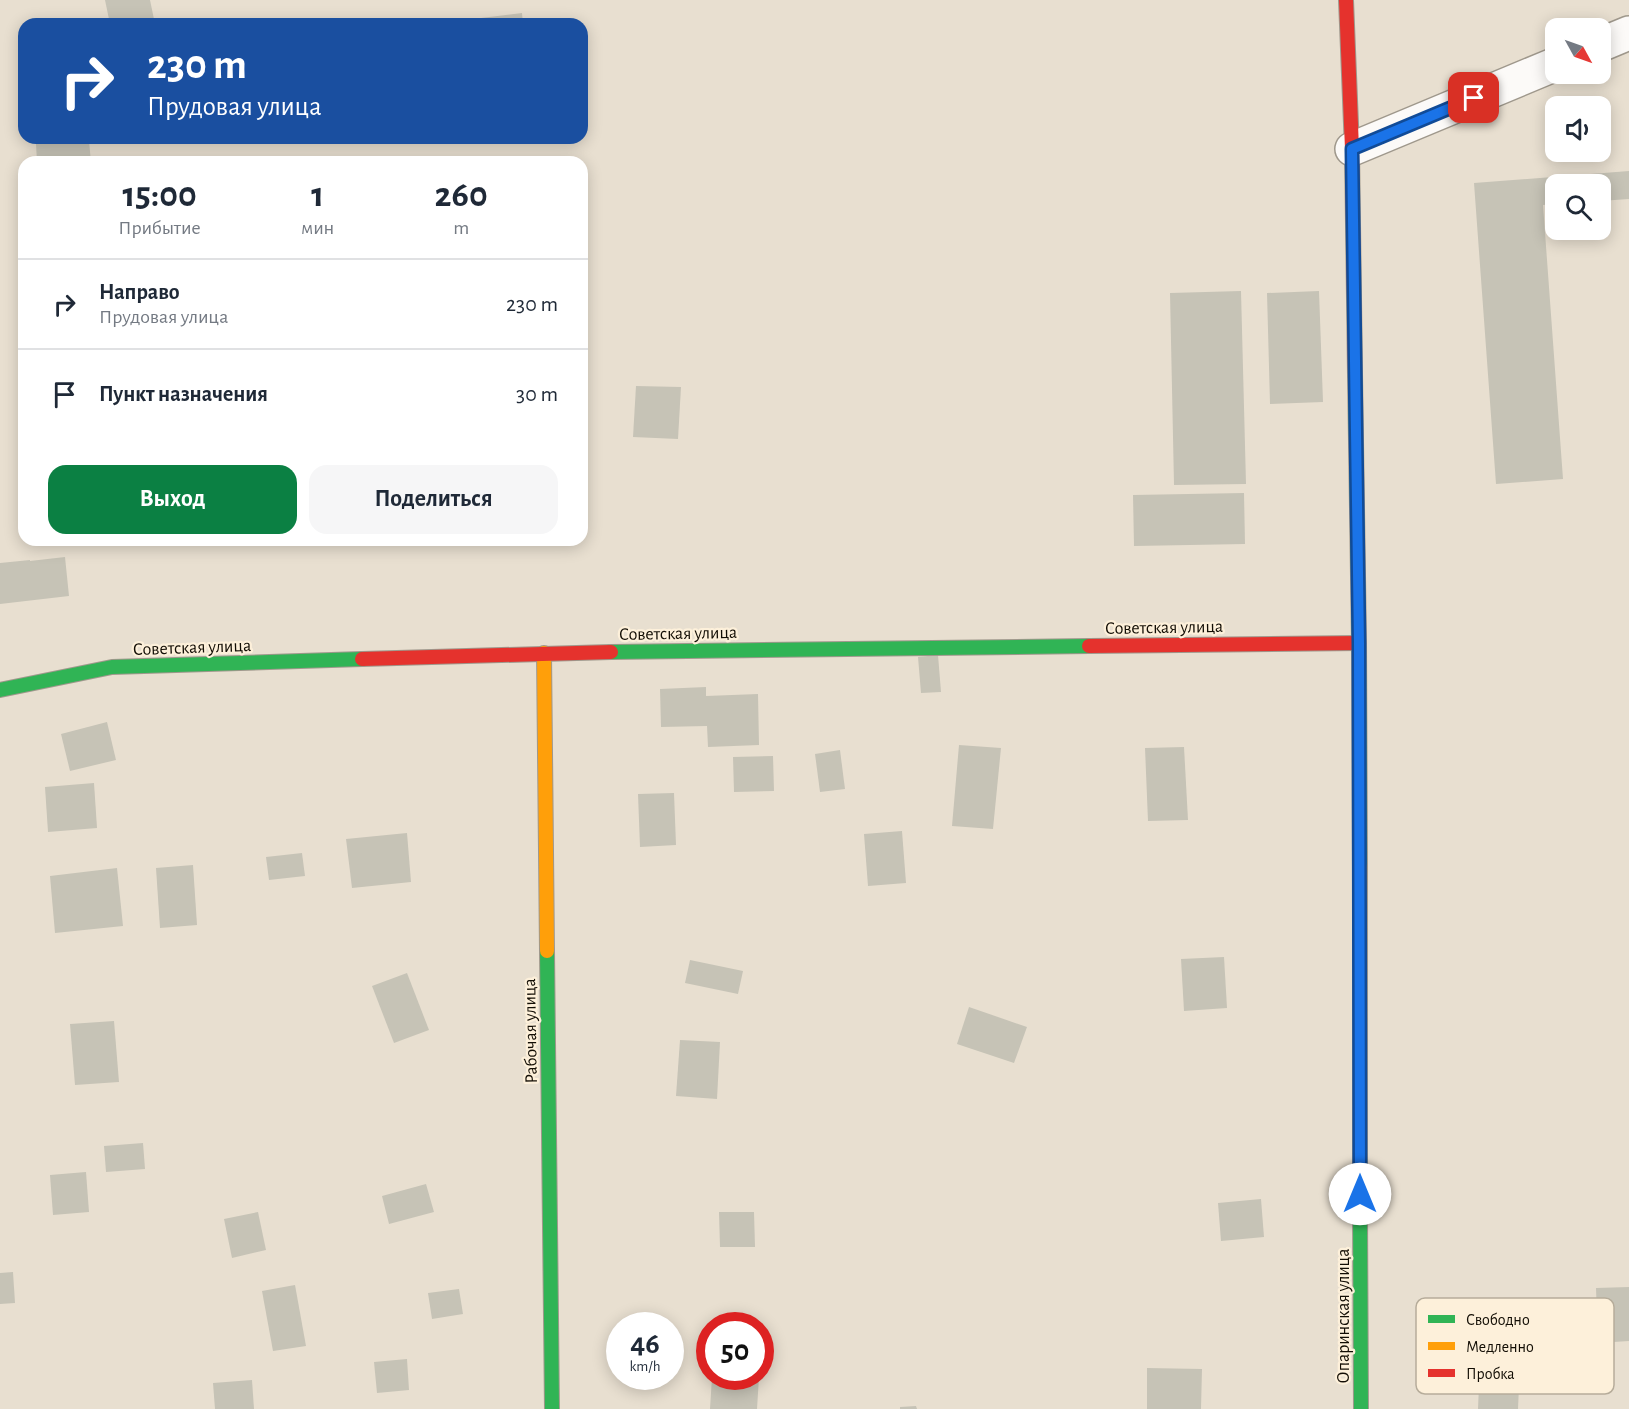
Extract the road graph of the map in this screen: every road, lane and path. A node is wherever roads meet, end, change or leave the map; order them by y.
1 (1346, 0) edge
2 (1629, 33) edge
3 (1611, 40) edge
4 (1545, 69) edge
5 (1352, 149) junction
6 (1359, 643) junction
7 (544, 653) junction
8 (0, 690) edge
9 (552, 1409) edge
10 (1361, 1409) edge

1 - 5 street, Опаринская улица
2 - 3 street
4 - 5 street
5 - 6 street, Опаринская улица
6 - 7 street, Советская улица
6 - 10 street, Опаринская улица
7 - 8 street, Советская улица
7 - 9 street, Рабочая улица

